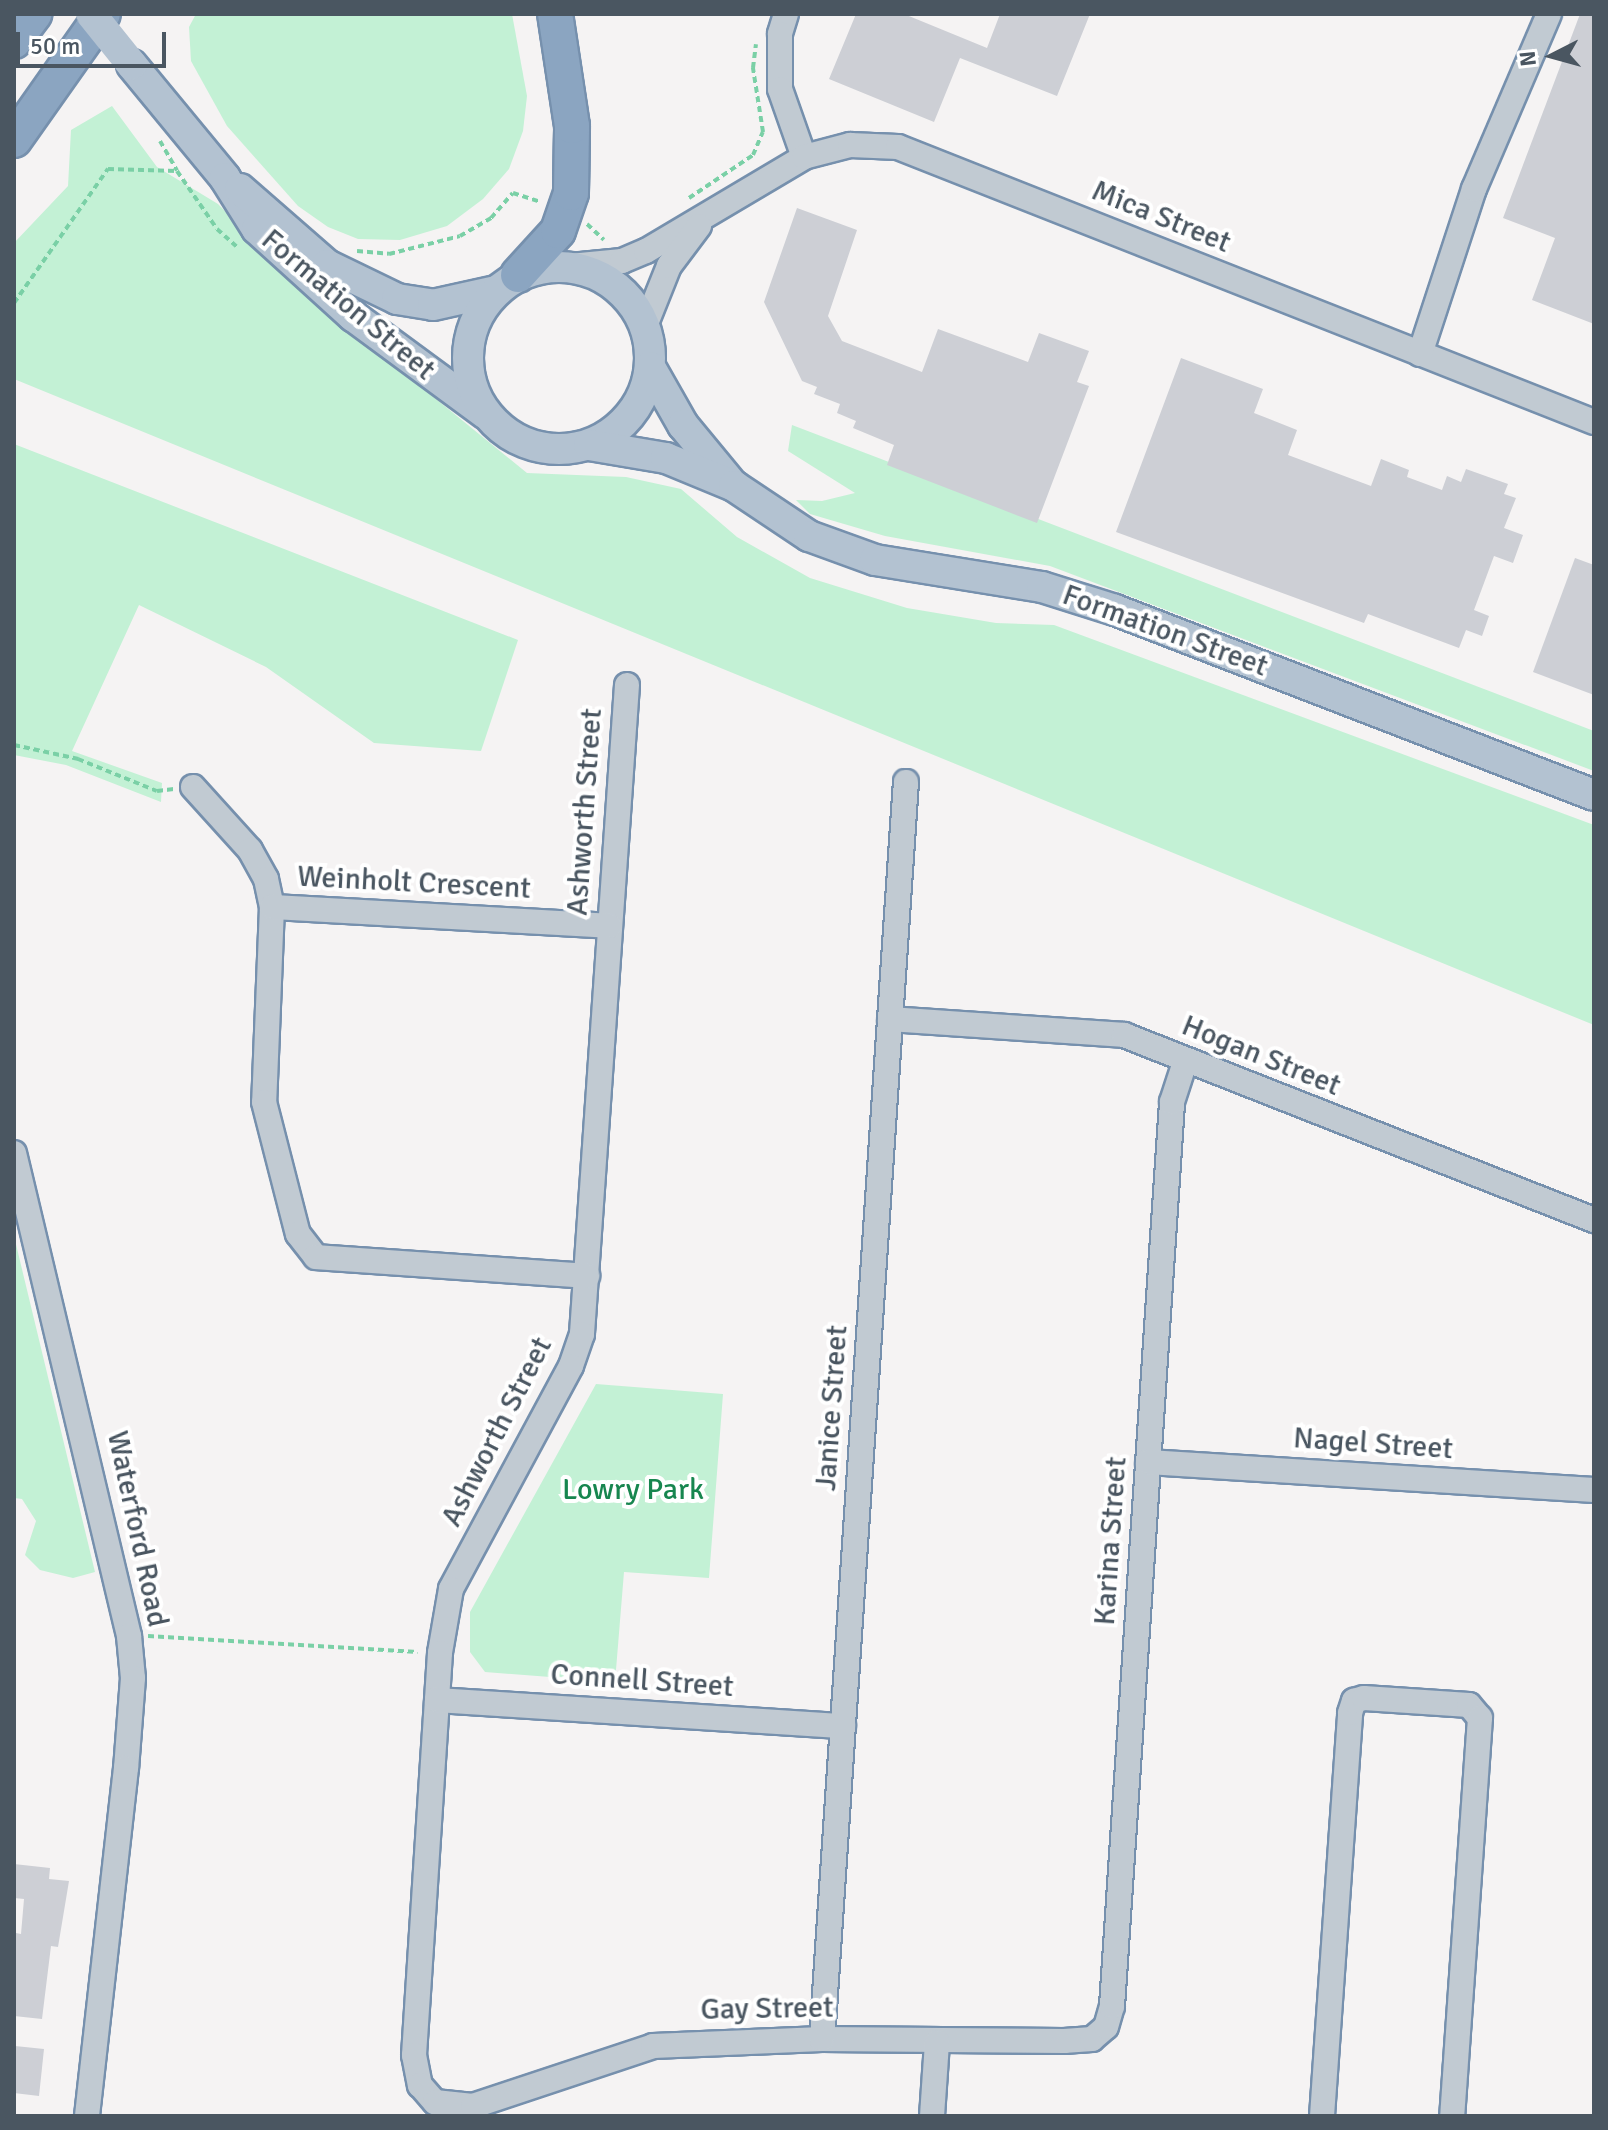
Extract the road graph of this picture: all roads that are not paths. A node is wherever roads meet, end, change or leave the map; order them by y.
1 (34, 14) edge
2 (91, 14) edge
3 (103, 14) edge
4 (121, 14) edge
5 (555, 14) edge
6 (786, 14) edge
7 (1549, 14) edge
8 (14, 41) edge
9 (37, 110) junction
10 (14, 140) edge
11 (804, 157) junction
12 (225, 178) junction
13 (708, 215) junction
14 (570, 266) junction
15 (507, 283) junction
16 (645, 326) junction
17 (1420, 354) junction
18 (650, 367) junction
19 (488, 415) junction
20 (1594, 422) edge
21 (589, 445) junction
22 (734, 486) junction
23 (627, 685) dead end
24 (906, 782) dead end
25 (193, 787) road end
26 (1594, 795) edge
27 (272, 907) junction
28 (609, 926) junction
29 (890, 1019) junction
30 (1185, 1062) junction
31 (14, 1153) edge
32 (1594, 1220) edge
33 (587, 1276) junction
34 (1148, 1462) junction
35 (1594, 1490) edge
36 (437, 1700) junction
37 (843, 1726) junction
38 (1106, 2027) joint
39 (822, 2039) junction
40 (937, 2042) junction
41 (435, 2102) joint
42 (87, 2116) edge
43 (932, 2116) edge
44 (1322, 2116) edge
45 (1452, 2116) edge

1 - 8 highway
2 - 12 main road, Formation Street, bridge
3 - 9 highway
4 - 9 highway
5 - 15 highway
6 - 11 street
7 - 17 street
9 - 10 highway
11 - 13 street, Mica Street
11 - 17 street, Mica Street
12 - 15 main road, Formation Street
12 - 19 main road, Formation Street
13 - 14 street, Mica Street
13 - 16 street, Mica Street
14 - 15 main road
14 - 16 main road
15 - 19 main road
16 - 18 main road
17 - 20 street, Mica Street
18 - 21 main road
18 - 22 main road, Formation Street
19 - 21 main road
21 - 22 main road, Formation Street
22 - 26 main road, Formation Street
23 - 28 street, Ashworth Street
24 - 29 street, Janice Street
25 - 27 street
27 - 28 street, Weinholt Crescent
27 - 33 street, Weinholt Crescent
28 - 33 street, Ashworth Street
29 - 30 street, Hogan Street
29 - 37 street, Janice Street
30 - 32 street, Hogan Street
30 - 34 street, Karina Street
31 - 42 street, Waterford Road
33 - 36 street, Ashworth Street
34 - 35 street, Nagel Street
34 - 38 street, Karina Street
36 - 37 street, Connell Street
36 - 41 street, Ashworth Street
37 - 39 street, Janice Street
38 - 40 street, Gay Street
39 - 40 street, Gay Street
39 - 41 street, Gay Street
40 - 43 street
44 - 45 street

